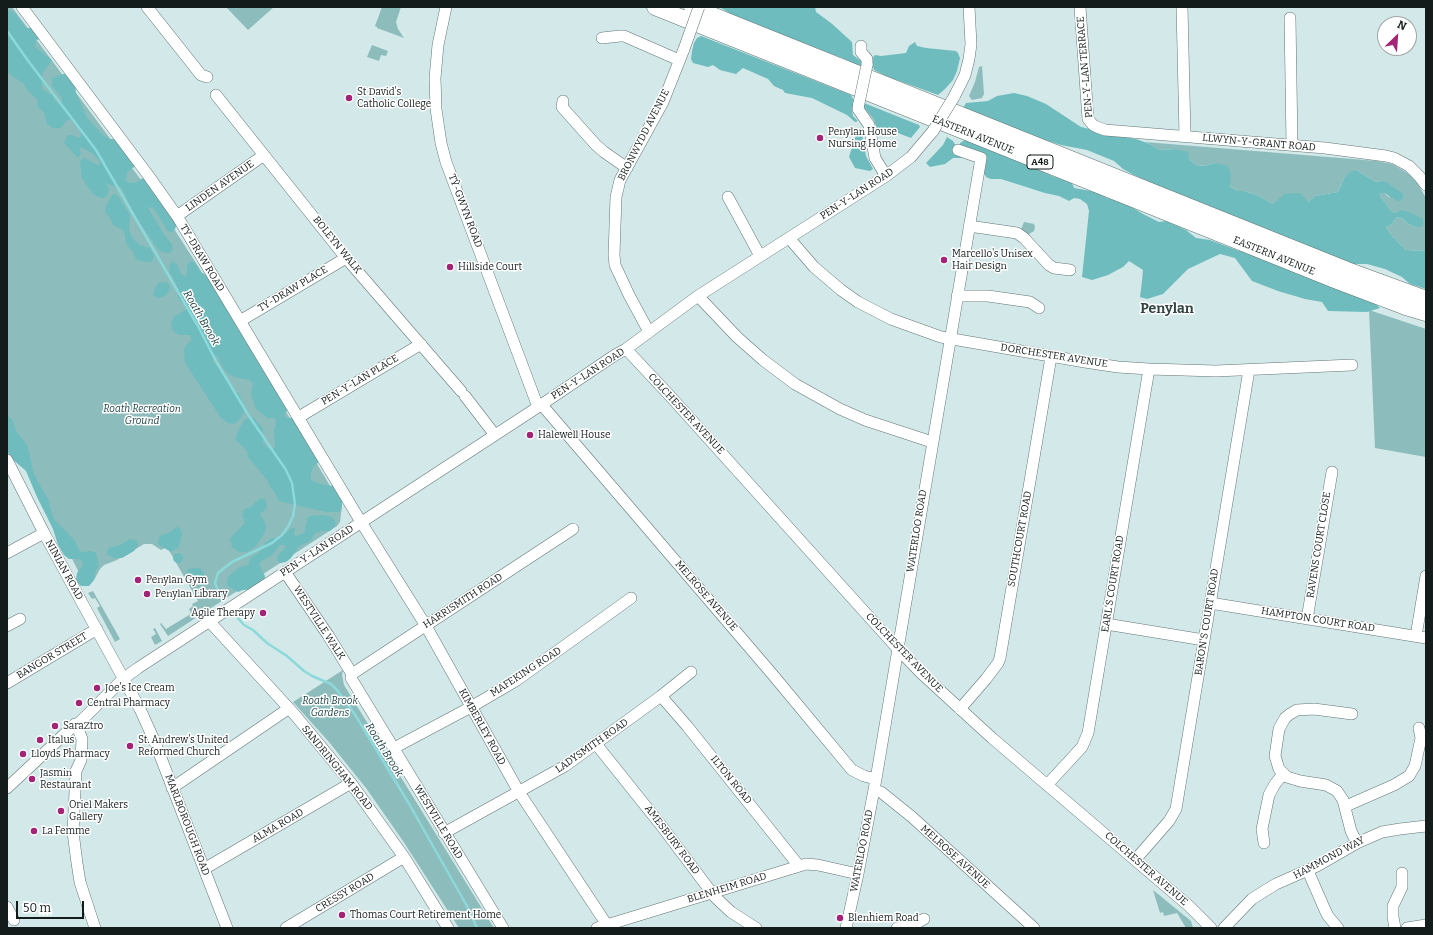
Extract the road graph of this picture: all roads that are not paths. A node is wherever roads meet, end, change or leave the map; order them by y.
1 (22, 7) edge
2 (147, 7) edge
3 (446, 7) edge
4 (655, 7) edge
5 (692, 7) edge
6 (700, 7) edge
7 (969, 7) edge
8 (1080, 7) edge
9 (1182, 7) edge
10 (1290, 18) dead end
11 (602, 38) dead end
12 (861, 46) dead end
13 (680, 60) junction
14 (207, 77) dead end
15 (216, 95) dead end
16 (563, 101) dead end
17 (1093, 125) joint
18 (1185, 136) junction
19 (1292, 145) junction
20 (958, 150) dead end
21 (264, 156) junction
22 (627, 168) junction
23 (1423, 172) edge
24 (886, 176) junction
25 (1426, 185) edge
26 (728, 197) dead end
27 (177, 216) junction
28 (969, 226) junction
29 (789, 238) junction
30 (760, 256) junction
31 (346, 258) junction
32 (1070, 270) dead end
33 (698, 296) junction
34 (957, 296) junction
35 (1426, 299) edge
36 (1039, 308) dead end
37 (1426, 313) edge
38 (240, 321) junction
39 (649, 332) junction
40 (950, 339) junction
41 (421, 344) junction
42 (626, 350) junction
43 (1051, 357) junction
44 (1352, 365) dead end
45 (1149, 369) junction
46 (1249, 370) junction
47 (540, 406) junction
48 (299, 417) junction
49 (495, 435) junction
50 (932, 442) junction
51 (7, 460) edge
52 (1332, 472) dead end
53 (361, 522) junction
54 (574, 528) dead end
55 (44, 533) junction
56 (7, 553) edge
57 (285, 572) junction
58 (1426, 576) edge
59 (631, 598) dead end
60 (1210, 603) junction
61 (20, 619) dead end
62 (1307, 619) junction
63 (209, 621) junction
64 (1106, 624) junction
65 (7, 626) edge
66 (426, 626) junction
67 (97, 629) junction
68 (1421, 637) edge
69 (1204, 640) junction
70 (898, 649) junction
71 (691, 672) dead end
72 (352, 674) junction
73 (123, 680) junction
74 (7, 684) edge
75 (661, 696) junction
76 (470, 707) junction
77 (288, 709) junction
78 (960, 709) junction
79 (1352, 714) dead end
80 (79, 723) junction
81 (1419, 728) dead end
82 (596, 744) junction
83 (394, 748) junction
84 (1283, 774) junction
85 (351, 783) junction
86 (875, 784) junction
87 (1047, 785) junction
88 (7, 788) edge
89 (172, 788) junction
90 (519, 792) junction
91 (1346, 806) junction
92 (1426, 826) edge
93 (444, 833) junction
94 (1264, 843) dead end
95 (1357, 843) junction
96 (404, 857) junction
97 (1135, 860) junction
98 (799, 866) junction
99 (204, 869) junction
100 (1308, 871) junction
101 (1402, 873) dead end
102 (858, 874) junction
103 (712, 893) junction
104 (7, 906) edge
105 (924, 919) dead end
106 (14, 920) dead end
107 (1426, 925) edge
108 (604, 927) edge
109 (1336, 927) edge
110 (95, 928) edge
111 (227, 928) edge
112 (286, 928) edge
113 (448, 928) edge
114 (503, 928) edge
115 (756, 928) edge
116 (846, 928) edge
117 (897, 928) edge
118 (1034, 928) edge
119 (1211, 928) edge
120 (1224, 928) edge
121 (1395, 928) edge
122 (1407, 928) edge

1 - 27 street, TY-DRAW ROAD
2 - 14 street
3 - 47 street, TŶ-GWYN ROAD
4 - 37 highway, EASTERN AVENUE / A48
5 - 35 highway, EASTERN AVENUE / A48
6 - 13 street, BRONWYDD AVENUE, bridge
7 - 24 street, PEN-Y-LAN ROAD, bridge
8 - 17 street, PEN-Y-LAN TERRACE
9 - 18 street
10 - 19 street
11 - 13 street
12 - 24 street, bridge
13 - 22 street, BRONWYDD AVENUE
15 - 21 street, BOLEYN WALK
16 - 22 street
17 - 18 street, LLWYN-Y-GRANT ROAD
18 - 19 street, LLWYN-Y-GRANT ROAD
19 - 23 street, LLWYN-Y-GRANT ROAD
20 - 28 street, WATERLOO ROAD
21 - 27 street, LINDEN AVENUE
21 - 31 street, BOLEYN WALK
22 - 39 street, BRONWYDD AVENUE
23 - 25 street, LLWYN-Y-GRANT ROAD
24 - 29 street, PEN-Y-LAN ROAD
26 - 30 street
27 - 38 street, TY-DRAW ROAD
28 - 32 street
28 - 34 street, WATERLOO ROAD
29 - 30 street, PEN-Y-LAN ROAD
29 - 40 street, DORCHESTER AVENUE
30 - 33 street, PEN-Y-LAN ROAD
31 - 38 street, TY-DRAW PLACE
31 - 41 street, BOLEYN WALK
33 - 39 street, PEN-Y-LAN ROAD
33 - 50 street
34 - 36 street
34 - 40 street, WATERLOO ROAD
38 - 48 street, TY-DRAW ROAD
39 - 42 street, PEN-Y-LAN ROAD
40 - 43 street, DORCHESTER AVENUE
40 - 50 street, WATERLOO ROAD
41 - 48 street, PEN-Y-LAN PLACE
41 - 49 street, BOLEYN WALK
42 - 47 street, PEN-Y-LAN ROAD
42 - 70 street, COLCHESTER AVENUE
43 - 45 street, DORCHESTER AVENUE
43 - 78 street, SOUTHCOURT ROAD
44 - 46 street, DORCHESTER AVENUE
45 - 46 street, DORCHESTER AVENUE
45 - 64 street, EARL'S COURT ROAD
46 - 60 street, BARON'S COURT ROAD
47 - 49 street, PEN-Y-LAN ROAD
47 - 86 street, MELROSE AVENUE
48 - 53 street, TY-DRAW ROAD
49 - 53 street, PEN-Y-LAN ROAD
50 - 70 street, WATERLOO ROAD
51 - 55 street, NINIAN ROAD
52 - 62 street, RAVENS COURT CLOSE
53 - 57 street, PEN-Y-LAN ROAD
53 - 66 street, KIMBERLEY ROAD
54 - 66 street, HARRISMITH ROAD
55 - 56 street
55 - 67 street, NINIAN ROAD
57 - 63 street, PEN-Y-LAN ROAD
57 - 72 street, WESTVILLE WALK
58 - 68 street
59 - 76 street, MAFEKING ROAD
60 - 62 street, HAMPTON COURT ROAD
60 - 69 street, BARON'S COURT ROAD
61 - 65 street
62 - 68 street, HAMPTON COURT ROAD
63 - 73 street, PEN-Y-LAN ROAD
63 - 77 street, SANDRINGHAM ROAD
64 - 69 street
64 - 87 street, EARL'S COURT ROAD
66 - 72 street, HARRISMITH ROAD
66 - 76 street, KIMBERLEY ROAD
67 - 73 street, NINIAN ROAD
67 - 74 street, BANGOR STREET
69 - 97 street, BARON'S COURT ROAD
70 - 78 street, COLCHESTER AVENUE
70 - 86 street, WATERLOO ROAD
71 - 75 street, LADYSMITH ROAD
72 - 83 street, WESTVILLE ROAD
73 - 80 street, PEN-Y-LAN ROAD
73 - 89 street, MARLBOROUGH ROAD
75 - 82 street, LADYSMITH ROAD
75 - 98 street, ILTON ROAD
76 - 83 street, MAFEKING ROAD
76 - 90 street, KIMBERLEY ROAD
77 - 85 street, SANDRINGHAM ROAD
77 - 89 street
78 - 87 street, COLCHESTER AVENUE
79 - 84 street
80 - 88 street, PEN-Y-LAN ROAD
80 - 110 street
81 - 91 street
82 - 90 street, LADYSMITH ROAD
82 - 103 street, AMESBURY ROAD
83 - 93 street, WESTVILLE ROAD
84 - 91 street
84 - 94 street
85 - 96 street, SANDRINGHAM ROAD
85 - 99 street, ALMA ROAD
86 - 102 street, WATERLOO ROAD
86 - 118 street, MELROSE AVENUE
87 - 97 street, COLCHESTER AVENUE
89 - 99 street, MARLBOROUGH ROAD
90 - 93 street, LADYSMITH ROAD
90 - 108 street, KIMBERLEY ROAD
91 - 95 street
92 - 95 street, HAMMOND WAY
93 - 114 street, WESTVILLE ROAD
95 - 100 street, HAMMOND WAY
96 - 112 street, CRESSY ROAD
96 - 113 street, SANDRINGHAM ROAD
97 - 119 street, COLCHESTER AVENUE
98 - 102 street, BLENHEIM ROAD
98 - 103 street, BLENHEIM ROAD
99 - 111 street, MARLBOROUGH ROAD
100 - 109 street
100 - 120 street, HAMMOND WAY
101 - 121 street
102 - 116 street, WATERLOO ROAD
103 - 108 street, BLENHEIM ROAD
103 - 115 street, AMESBURY ROAD
104 - 106 street
105 - 117 street
107 - 122 street

